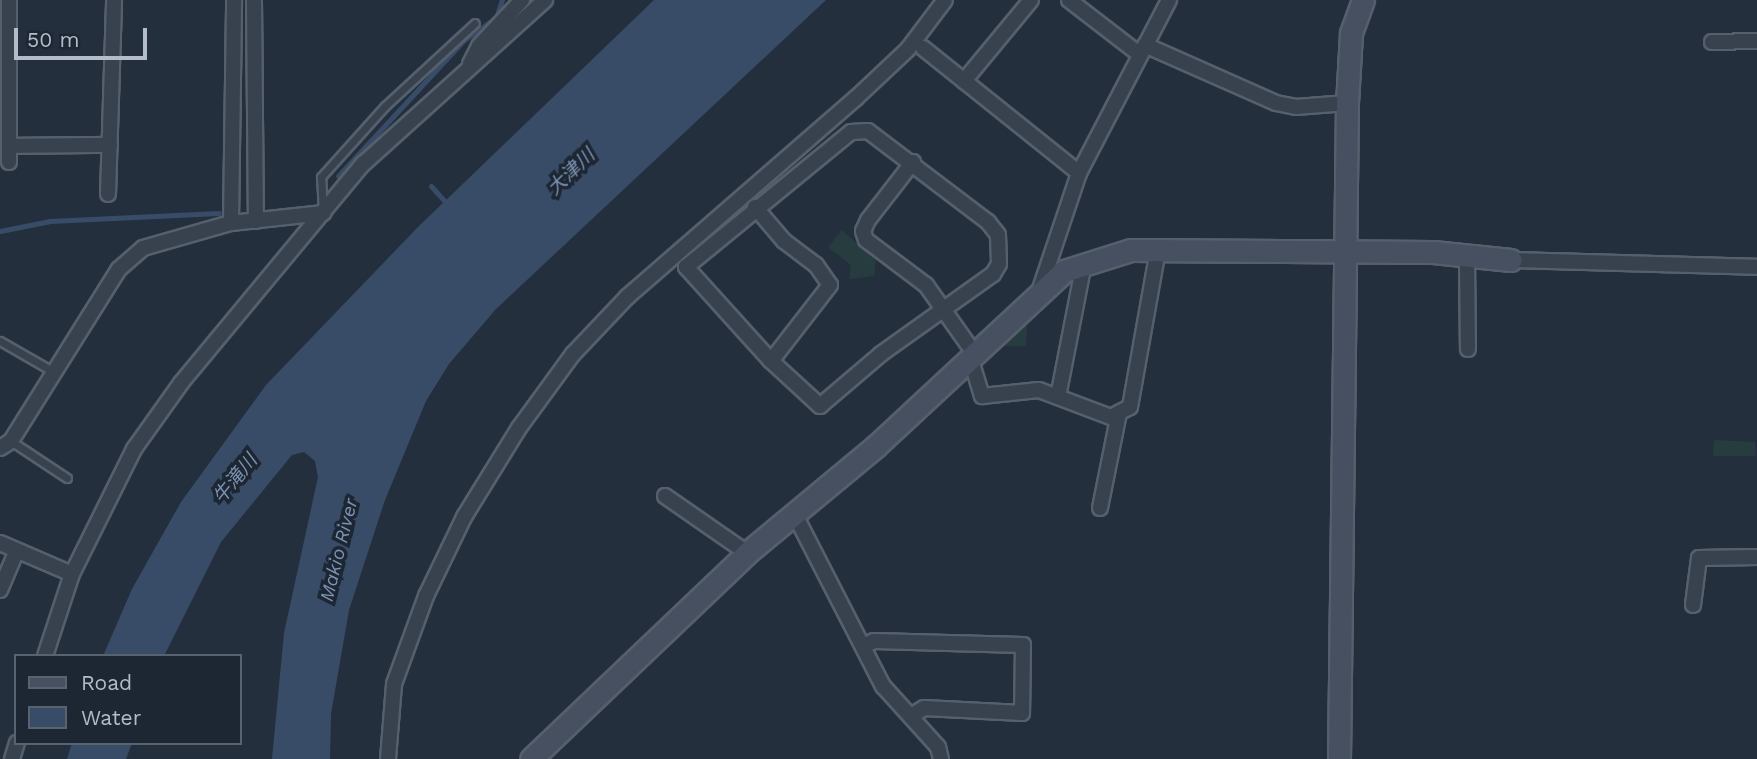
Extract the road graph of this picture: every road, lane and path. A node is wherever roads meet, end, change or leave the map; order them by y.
1 (9, 0) edge
2 (114, 0) edge
3 (234, 0) edge
4 (254, 0) edge
5 (522, 0) edge
6 (545, 0) edge
7 (946, 0) edge
8 (1031, 0) edge
9 (1069, 0) edge
10 (1168, 0) edge
11 (1363, 0) edge
12 (475, 23) dead end
13 (1757, 41) edge
14 (1712, 42) dead end
15 (923, 48) dead end
16 (1142, 50) junction
17 (467, 70) junction
18 (964, 81) junction
19 (1347, 103) junction
20 (110, 145) junction
21 (9, 146) junction
22 (254, 155) junction
23 (232, 156) junction
24 (9, 162) dead end
25 (913, 162) junction
26 (1079, 173) junction
27 (108, 194) dead end
28 (755, 207) junction
29 (323, 213) junction
30 (256, 221) junction
31 (231, 223) junction
32 (1158, 250) junction
33 (1348, 252) junction
34 (1467, 258) junction
35 (1511, 260) joint
36 (1084, 263) junction
37 (1757, 267) edge
38 (1039, 293) junction
39 (944, 309) junction
40 (0, 341) edge
41 (1468, 349) dead end
42 (972, 355) junction
43 (771, 361) junction
44 (54, 372) junction
45 (1058, 397) junction
46 (1119, 413) junction
47 (5, 445) edge
48 (67, 478) dead end
49 (665, 496) dead end
50 (1100, 508) dead end
51 (794, 513) junction
52 (0, 543) edge
53 (18, 550) junction
54 (747, 553) junction
55 (1757, 557) edge
56 (72, 575) junction
57 (0, 590) edge
58 (1693, 605) dead end
59 (864, 646) junction
60 (46, 654) edge
61 (911, 716) junction
62 (388, 759) edge
63 (531, 759) edge
64 (941, 759) edge
65 (1339, 759) edge

1 - 21 street
2 - 20 street
3 - 23 street
4 - 22 street
5 - 17 street
6 - 17 street
7 - 62 street
8 - 18 street
9 - 16 street
10 - 16 street
11 - 19 street
12 - 29 lane
13 - 14 street
15 - 18 street
16 - 19 street
16 - 26 street
17 - 29 street
18 - 26 street
19 - 33 street
20 - 21 street
20 - 27 street
21 - 24 street
22 - 23 street
22 - 30 street
23 - 31 street
25 - 28 street
25 - 39 street
25 - 39 street
26 - 38 street
28 - 43 street
28 - 43 street
29 - 30 street
29 - 56 street
30 - 31 street
31 - 44 street
32 - 33 street
32 - 36 street
32 - 46 street
33 - 34 street
33 - 65 street
34 - 35 street
34 - 41 street
35 - 37 street
36 - 38 street
36 - 45 street
38 - 42 street
39 - 42 street
39 - 43 street
40 - 44 lane
42 - 45 street
42 - 51 street
44 - 47 street
45 - 46 street
46 - 50 street
47 - 48 lane
49 - 54 street
51 - 54 street
51 - 59 street
52 - 53 street
53 - 56 street
53 - 57 street
54 - 63 street
55 - 58 street
56 - 60 street
59 - 61 street
59 - 61 street
61 - 64 street

